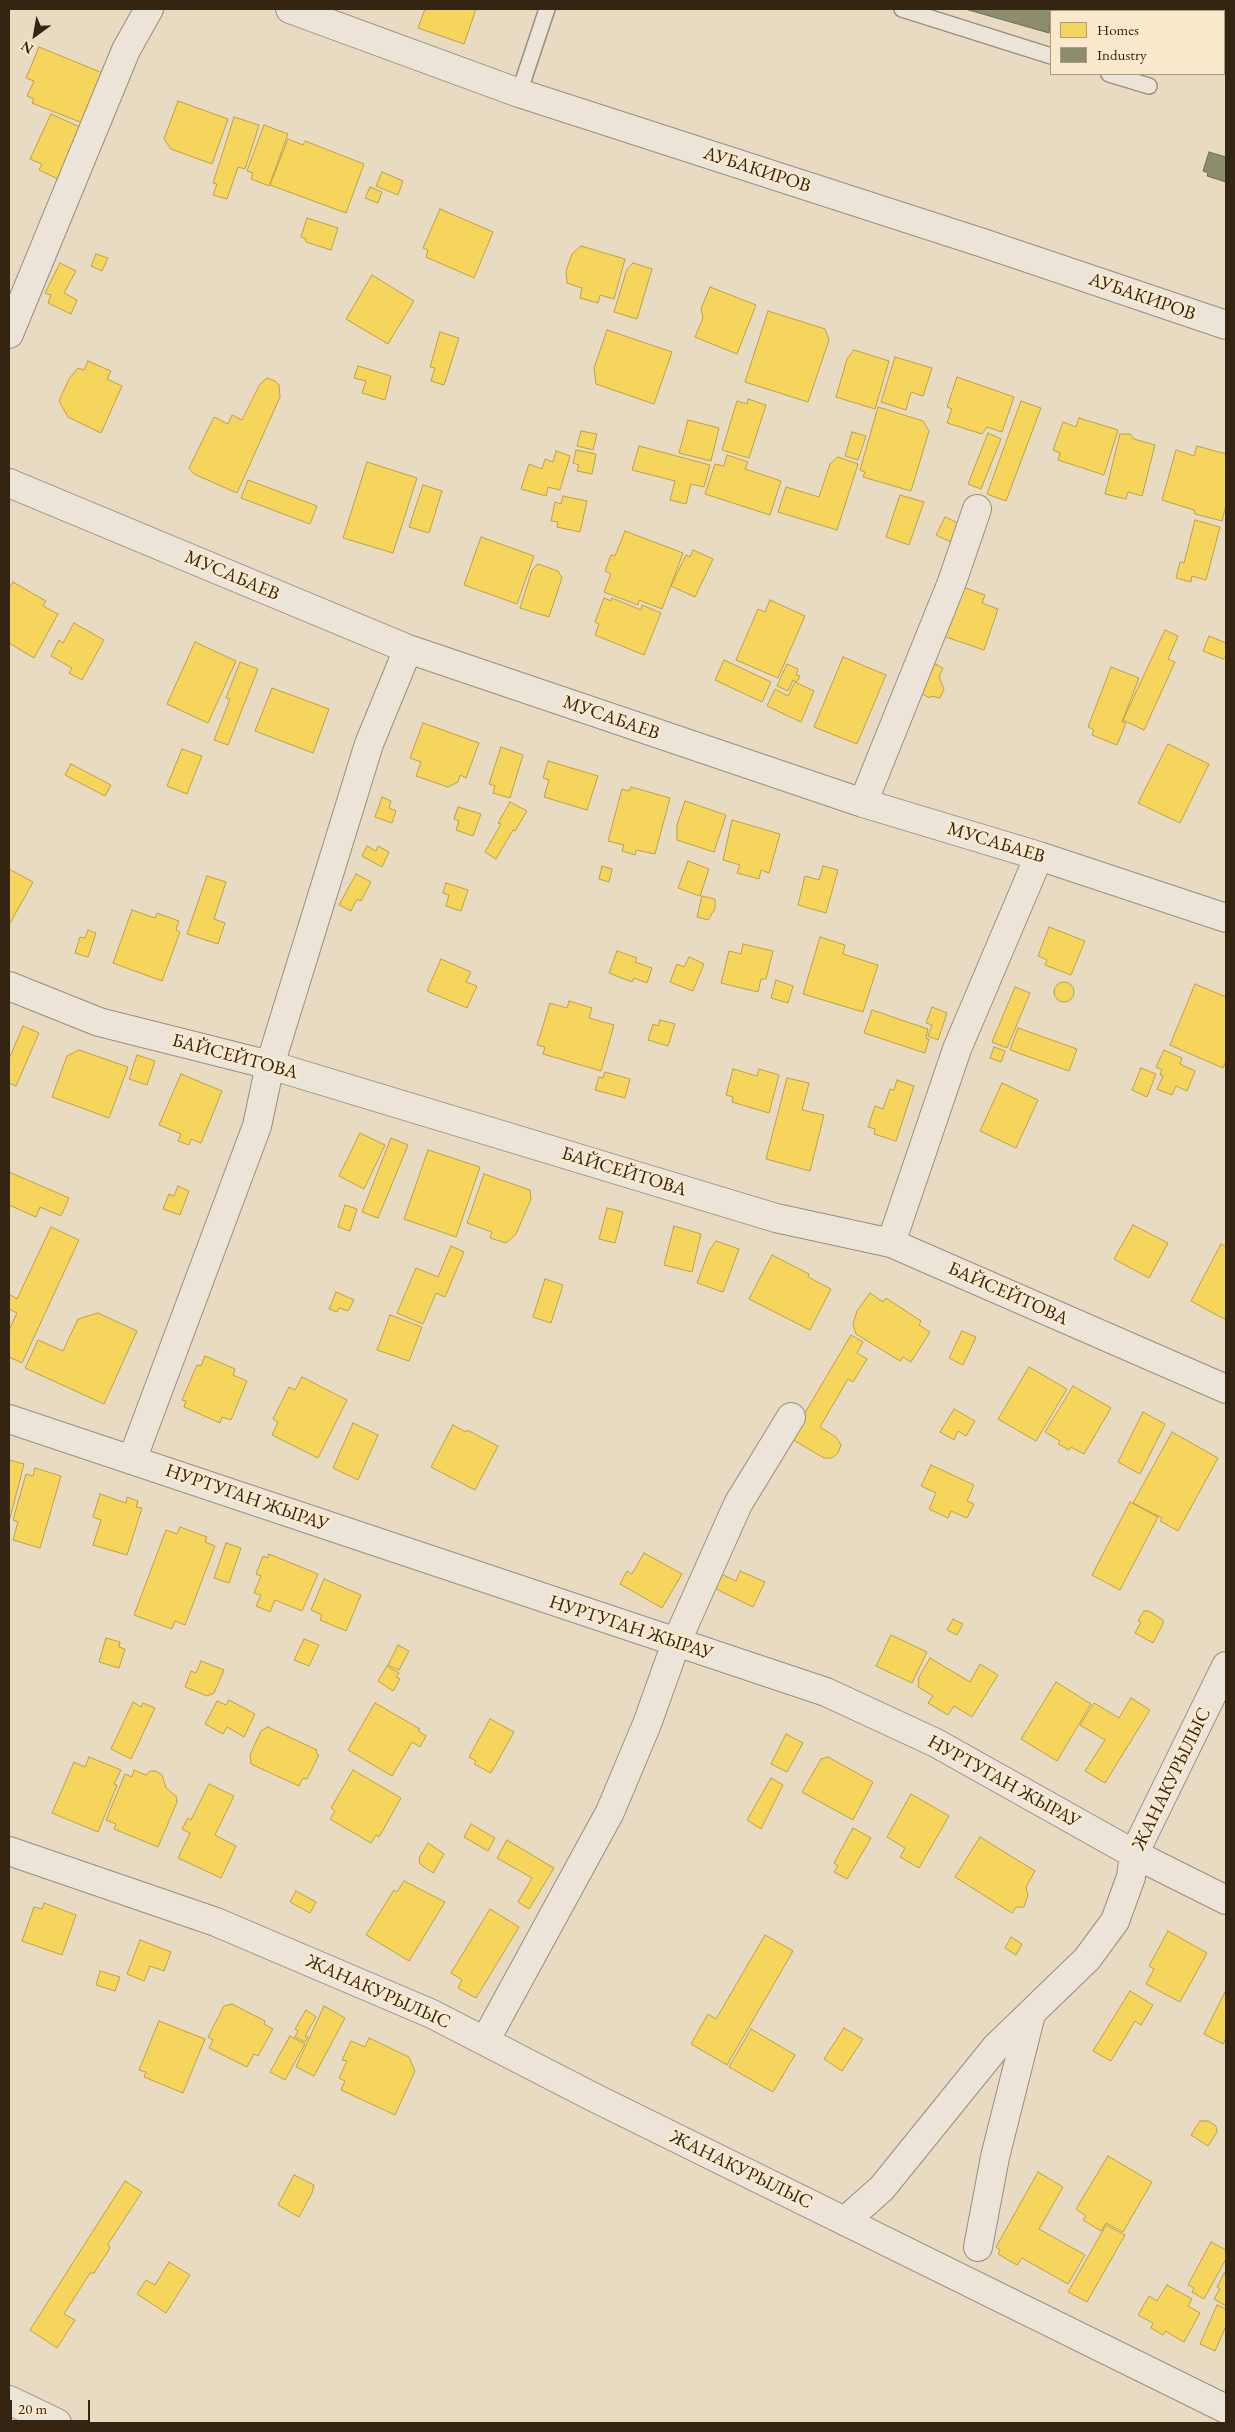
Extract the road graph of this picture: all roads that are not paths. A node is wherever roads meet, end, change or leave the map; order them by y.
1 (149, 9) edge
2 (290, 9) edge
3 (547, 9) edge
4 (902, 9) edge
5 (1050, 56) edge
6 (1112, 75) edge
7 (1148, 86) dead end
8 (518, 93) junction
9 (1226, 325) edge
10 (9, 334) edge
11 (9, 483) edge
12 (977, 509) dead end
13 (408, 650) junction
14 (863, 803) junction
15 (1039, 856) junction
16 (1226, 918) edge
17 (9, 986) edge
18 (270, 1065) junction
19 (891, 1243) junction
20 (1226, 1390) edge
21 (791, 1417) dead end
22 (9, 1420) edge
23 (132, 1460) junction
24 (676, 1643) junction
25 (1226, 1666) edge
26 (9, 1851) edge
27 (1134, 1854) junction
28 (1226, 1900) edge
29 (1031, 2013) junction
30 (485, 2041) junction
31 (845, 2221) junction
32 (978, 2247) dead end
33 (9, 2400) edge
34 (1226, 2409) edge
35 (57, 2423) edge

1 - 10 street
2 - 8 street, АУБАКИРОВ
3 - 8 lane
4 - 5 lane
6 - 7 lane
8 - 9 street, АУБАКИРОВ
11 - 13 street, МУСАБАЕВ
12 - 14 street
13 - 14 street, МУСАБАЕВ
13 - 18 street
14 - 15 street, МУСАБАЕВ
15 - 16 street, МУСАБАЕВ
15 - 19 street
17 - 18 street, БАЙСЕЙТОВА
18 - 19 street, БАЙСЕЙТОВА
18 - 23 street
19 - 20 street, БАЙСЕЙТОВА
21 - 24 street
22 - 23 street, НУРТУГАН ЖЫРАУ
23 - 24 street, НУРТУГАН ЖЫРАУ
24 - 27 street, НУРТУГАН ЖЫРАУ
24 - 30 street
25 - 27 street, ЖАНАКУРЫЛЫС
26 - 30 street, ЖАНАКУРЫЛЫС
27 - 28 street, НУРТУГАН ЖЫРАУ
27 - 29 street, ЖАНАКУРЫЛЫС
29 - 31 street, ЖАНАКУРЫЛЫС
29 - 32 street
30 - 31 street, ЖАНАКУРЫЛЫС
31 - 34 street
33 - 35 street

